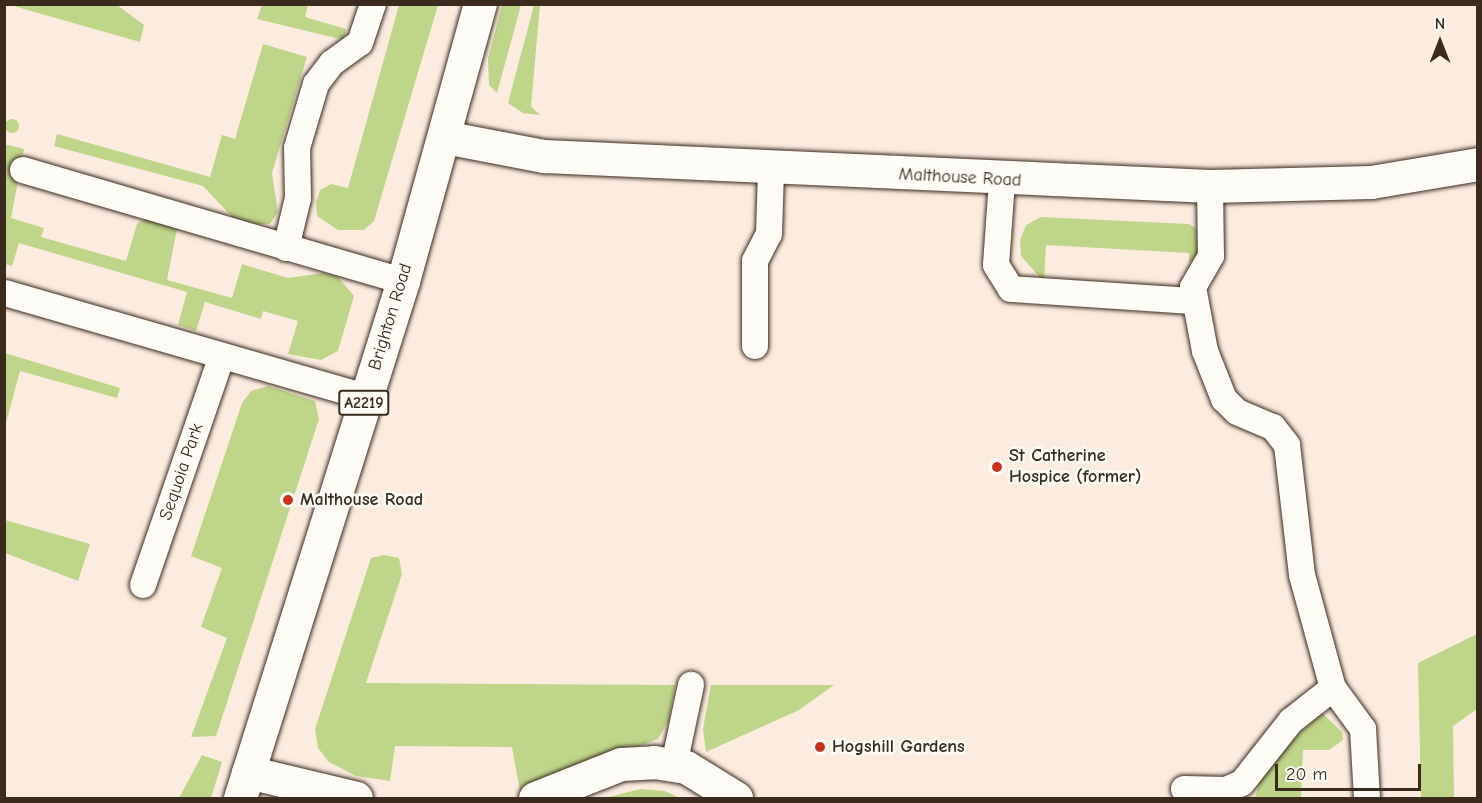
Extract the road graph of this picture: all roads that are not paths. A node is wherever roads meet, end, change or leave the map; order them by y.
1 (372, 4) edge
2 (480, 4) edge
3 (444, 137) junction
4 (1478, 164) edge
5 (771, 169) junction
6 (22, 170) dead end
7 (1002, 181) junction
8 (1210, 186) junction
9 (286, 248) junction
10 (403, 281) junction
11 (5, 293) edge
12 (1194, 301) junction
13 (755, 346) dead end
14 (221, 358) junction
15 (366, 397) junction
16 (143, 585) dead end
17 (691, 685) dead end
18 (1333, 688) junction
19 (674, 765) junction
20 (244, 785) edge
21 (1184, 789) dead end
22 (356, 798) edge
23 (536, 798) edge
24 (736, 798) edge
25 (1367, 798) edge

1 - 9 lane
2 - 3 street, Brighton Road / A2219
3 - 5 street, Malthouse Road
3 - 10 street, Brighton Road / A2219
4 - 8 street, Malthouse Road
5 - 7 street, Malthouse Road
5 - 13 lane
6 - 9 lane
7 - 8 street, Malthouse Road
7 - 12 lane
8 - 12 lane
9 - 10 lane
10 - 15 street, Brighton Road / A2219
11 - 14 lane
12 - 18 lane
14 - 15 lane
14 - 16 lane, Sequoia Park
15 - 20 street, Brighton Road / A2219
17 - 19 lane
18 - 21 lane
18 - 25 lane
19 - 23 street
19 - 24 street
20 - 22 street

